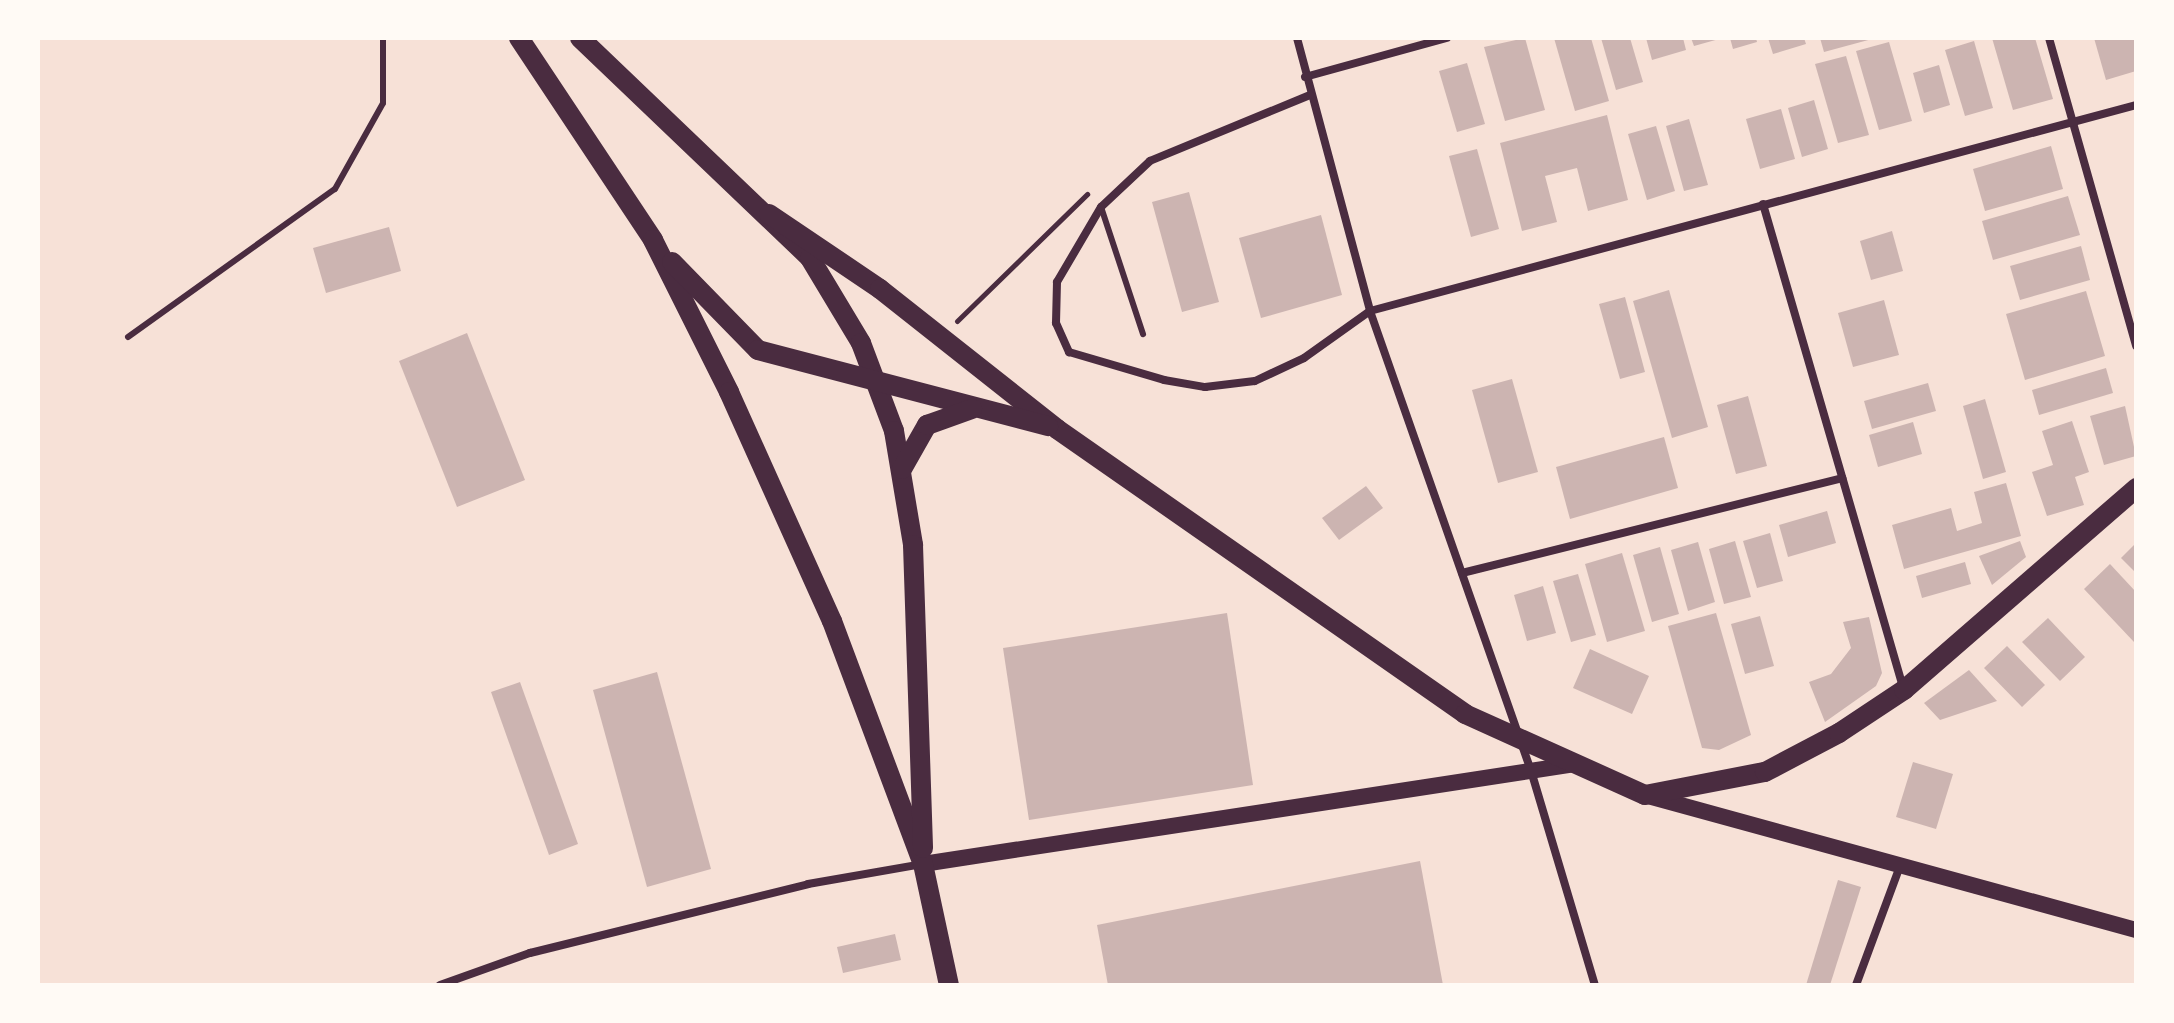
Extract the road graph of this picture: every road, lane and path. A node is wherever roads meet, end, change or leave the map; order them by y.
1 (383, 38) edge
2 (519, 38) edge
3 (580, 38) edge
4 (1297, 38) edge
5 (1447, 38) edge
6 (2049, 38) edge
7 (1305, 77) junction
8 (1310, 95) junction
9 (2136, 105) edge
10 (2073, 122) junction
11 (1763, 204) junction
12 (1101, 207) junction
13 (769, 214) junction
14 (653, 240) junction
15 (1370, 311) junction
16 (1143, 334) dead end
17 (128, 337) dead end
18 (2136, 346) edge
19 (877, 384) junction
20 (978, 408) junction
21 (1057, 429) junction
22 (902, 469) junction
23 (1842, 478) junction
24 (2136, 488) edge
25 (1462, 573) junction
26 (1904, 690) junction
27 (1519, 738) junction
28 (1576, 764) junction
29 (1532, 774) junction
30 (1645, 795) junction
31 (923, 864) junction
32 (1900, 865) junction
33 (2136, 930) edge
34 (440, 985) edge
35 (949, 985) edge
36 (1595, 985) edge
37 (1856, 985) edge

1 - 17 lane
2 - 14 main road
3 - 13 main road
4 - 7 street
5 - 7 street
6 - 10 street
7 - 8 street
8 - 12 street
8 - 15 street
9 - 10 street
10 - 11 street
10 - 18 street
11 - 15 street
11 - 23 street
12 - 15 street
12 - 16 lane
13 - 19 main road
13 - 21 main road
14 - 19 main road
14 - 31 main road
15 - 25 street
19 - 20 main road
19 - 22 main road
20 - 21 main road
20 - 22 main road
21 - 27 main road
22 - 31 main road
23 - 25 street
23 - 26 street
24 - 26 main road
25 - 27 street
26 - 30 main road
27 - 28 main road
27 - 29 street
28 - 29 main road
28 - 30 main road
29 - 31 main road
29 - 36 street
30 - 32 main road
31 - 34 street
31 - 35 main road
32 - 33 main road
32 - 37 street

